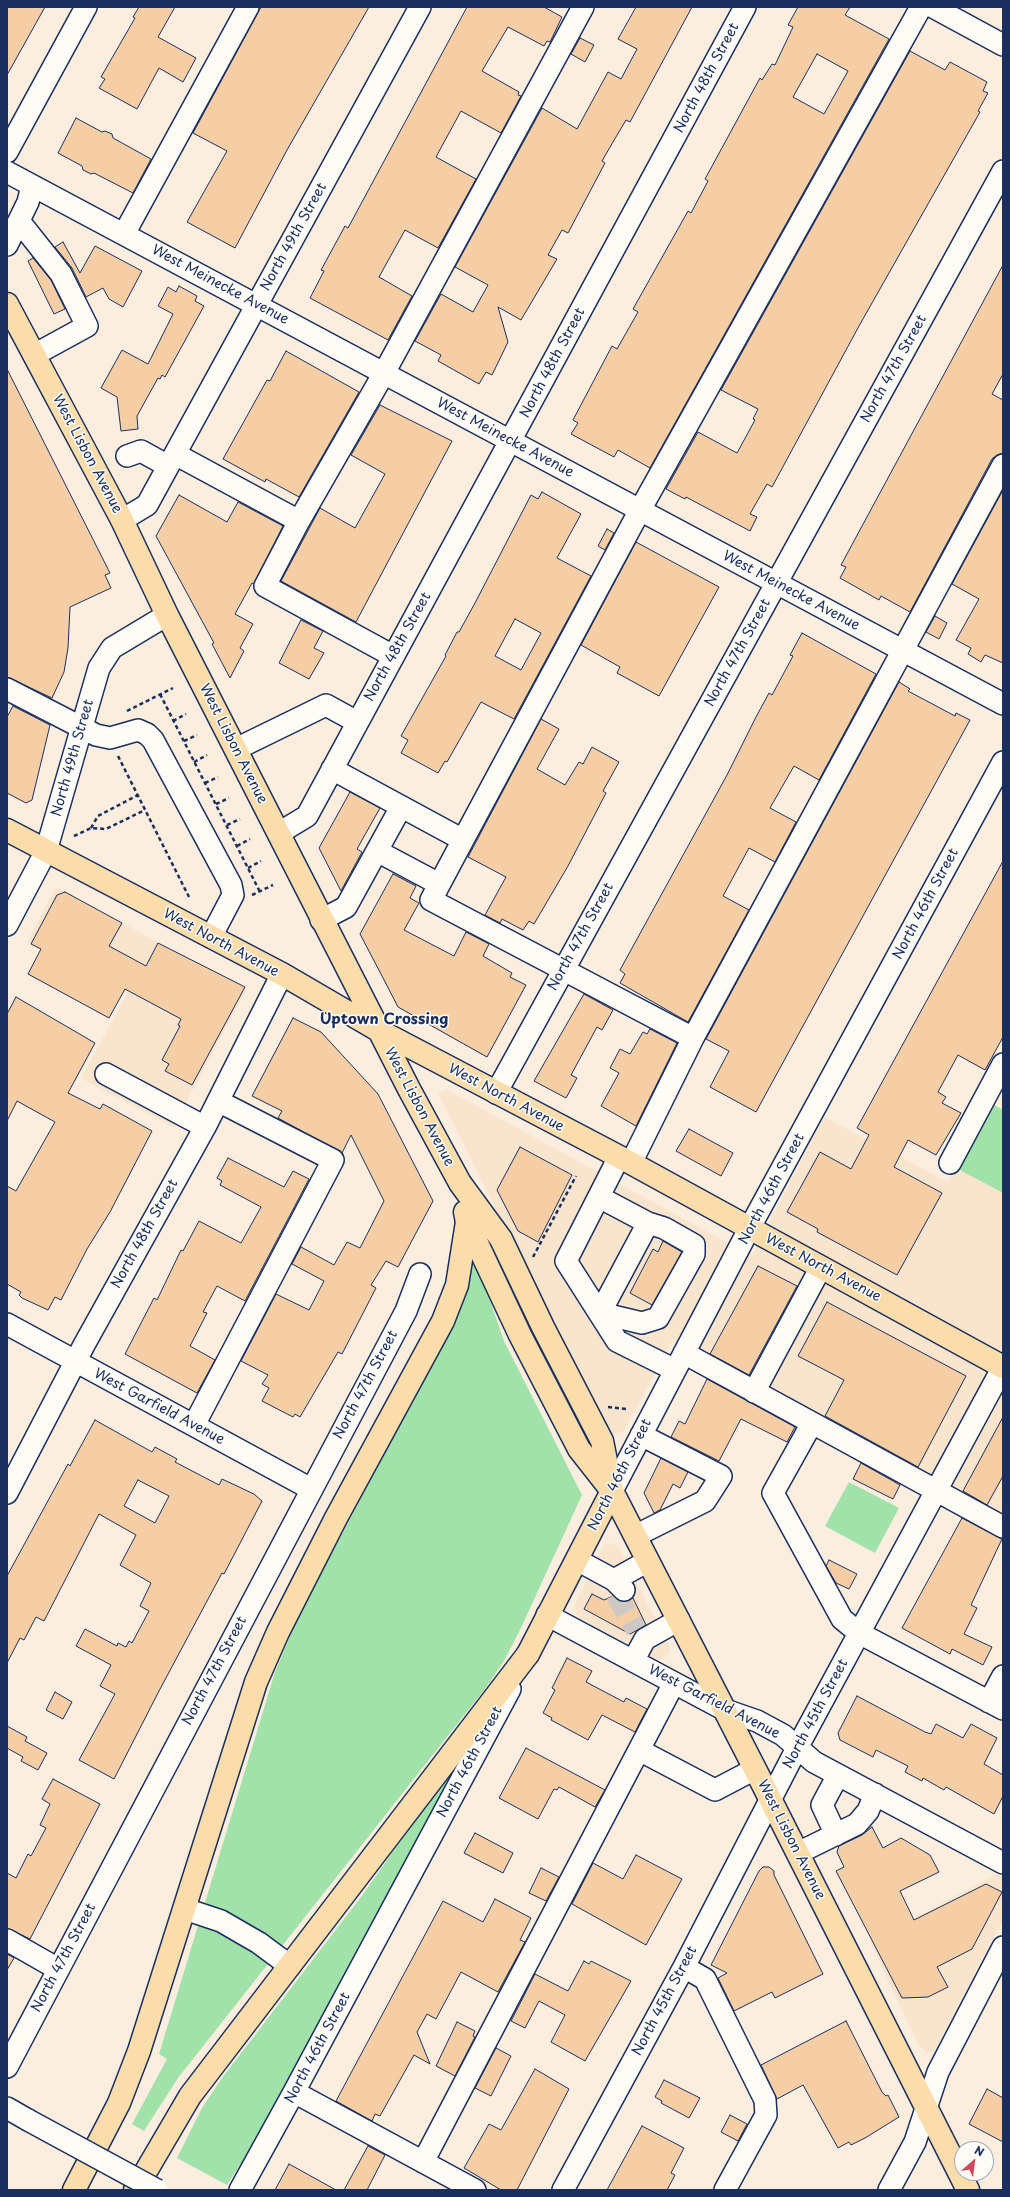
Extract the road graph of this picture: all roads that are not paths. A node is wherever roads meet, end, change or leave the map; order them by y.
1 (86, 7) edge
2 (248, 7) edge
3 (420, 7) edge
4 (583, 7) edge
5 (745, 7) edge
6 (921, 7) edge
7 (933, 7) edge
8 (1003, 45) edge
9 (7, 152) edge
10 (1003, 171) edge
11 (7, 172) edge
12 (32, 186) junction
13 (19, 221) junction
14 (124, 234) junction
15 (7, 245) edge
16 (7, 304) edge
17 (258, 305) junction
18 (34, 355) junction
19 (384, 373) junction
20 (511, 441) junction
21 (127, 456) dead end
22 (172, 460) junction
23 (1003, 465) edge
24 (640, 510) junction
25 (122, 520) junction
26 (299, 521) junction
27 (776, 583) junction
28 (167, 615) junction
29 (902, 650) junction
30 (393, 656) junction
31 (7, 689) edge
32 (1003, 704) edge
33 (357, 722) junction
34 (81, 729) junction
35 (236, 749) junction
36 (1003, 762) edge
37 (332, 769) junction
38 (401, 807) junction
39 (7, 830) edge
40 (279, 833) junction
41 (463, 840) junction
42 (46, 851) junction
43 (377, 851) junction
44 (439, 884) junction
45 (322, 920) junction
46 (7, 925) edge
47 (211, 937) junction
48 (563, 971) junction
49 (282, 974) junction
50 (378, 1030) junction
51 (693, 1038) junction
52 (1003, 1064) edge
53 (106, 1074) dead end
54 (496, 1093) junction
55 (212, 1113) junction
56 (625, 1160) junction
57 (950, 1163) dead end
58 (460, 1183) junction
59 (599, 1197) junction
60 (467, 1222) junction
61 (648, 1223) junction
62 (749, 1229) junction
63 (820, 1267) junction
64 (420, 1274) dead end
65 (600, 1313) junction
66 (7, 1324) edge
67 (75, 1362) junction
68 (679, 1362) junction
69 (1003, 1367) edge
70 (754, 1392) junction
71 (812, 1423) junction
72 (194, 1425) junction
73 (642, 1435) junction
74 (311, 1489) junction
75 (612, 1491) junction
76 (936, 1491) junction
77 (7, 1493) edge
78 (1003, 1527) edge
79 (635, 1536) junction
80 (577, 1560) junction
81 (648, 1561) junction
82 (548, 1616) junction
83 (679, 1620) junction
84 (860, 1633) junction
85 (528, 1654) junction
86 (633, 1661) junction
87 (1003, 1676) edge
88 (674, 1683) junction
89 (996, 1706) edge
90 (725, 1710) junction
91 (798, 1748) junction
92 (640, 1750) junction
93 (755, 1769) junction
94 (838, 1775) junction
95 (875, 1794) junction
96 (771, 1800) junction
97 (836, 1835) junction
98 (798, 1853) junction
99 (1003, 1863) edge
100 (185, 1910) junction
101 (7, 1940) edge
102 (1003, 1948) edge
103 (290, 1966) junction
104 (684, 1967) junction
105 (58, 1969) junction
106 (7, 2067) edge
107 (294, 2092) junction
108 (926, 2107) junction
109 (7, 2108) edge
110 (423, 2162) junction
111 (74, 2190) edge
112 (135, 2190) edge
113 (157, 2190) edge
114 (240, 2190) edge
115 (475, 2190) edge
116 (563, 2190) edge
117 (725, 2190) edge
118 (889, 2190) edge
119 (968, 2190) edge

1 - 9 street
2 - 14 street
3 - 17 street, North 49th Street
4 - 19 street
5 - 20 street, North 48th Street
6 - 24 street
7 - 8 street
10 - 27 street, North 47th Street
11 - 12 street, West Meinecke Avenue
12 - 13 street
12 - 14 street, West Meinecke Avenue
13 - 15 street
13 - 18 street
14 - 17 street, West Meinecke Avenue
16 - 18 main road, West Lisbon Avenue
17 - 19 street, West Meinecke Avenue
17 - 22 street, North 49th Street
18 - 25 main road, West Lisbon Avenue
19 - 20 street, West Meinecke Avenue
19 - 26 street
20 - 24 street, West Meinecke Avenue
20 - 30 street, North 48th Street
21 - 22 street
22 - 25 street, North 49th Street
22 - 26 street
23 - 29 street
24 - 27 street, West Meinecke Avenue
24 - 41 street
25 - 28 main road, West Lisbon Avenue
26 - 30 street
27 - 29 street, West Meinecke Avenue
27 - 48 street, North 47th Street
28 - 34 street, North 49th Street
28 - 35 main road, West Lisbon Avenue
29 - 32 street, West Meinecke Avenue
29 - 51 street
30 - 33 street, North 48th Street
31 - 34 street
33 - 35 street
33 - 37 street, North 48th Street
34 - 42 street, North 49th Street
34 - 47 street
35 - 40 main road, West Lisbon Avenue
36 - 62 street, North 46th Street
37 - 38 street
37 - 40 street, North 48th Street
38 - 41 street
38 - 43 street
39 - 42 main road, West North Avenue
40 - 45 main road, West Lisbon Avenue
41 - 44 street
42 - 46 street, North 49th Street
42 - 47 main road, West North Avenue
43 - 44 street
43 - 45 street
44 - 48 street
45 - 50 main road, West Lisbon Avenue
47 - 49 main road, West North Avenue
48 - 51 street
48 - 54 street, North 47th Street
49 - 50 main road, West North Avenue
49 - 55 street, North 48th Street
50 - 54 main road, West North Avenue
50 - 58 main road, West Lisbon Avenue
51 - 56 street
52 - 57 street
53 - 55 street
54 - 56 main road, West North Avenue
55 - 67 street, North 48th Street
55 - 72 street
56 - 59 street
56 - 62 main road, West North Avenue
58 - 60 main road, West Lisbon Avenue
58 - 75 main road, West Lisbon Avenue
59 - 61 street
59 - 65 street
60 - 75 main road, West Lisbon Avenue
60 - 100 main road
61 - 65 street
61 - 65 street
62 - 63 main road, West North Avenue
62 - 68 street, North 46th Street
63 - 69 main road, West North Avenue
63 - 70 street
64 - 74 street, North 47th Street
65 - 68 street
66 - 67 street, West Garfield Avenue
67 - 72 street, West Garfield Avenue
67 - 77 street, North 48th Street
68 - 70 street
68 - 73 street, North 46th Street
69 - 76 street, North 45th Street
70 - 71 street
71 - 76 street
71 - 84 street
72 - 74 street, West Garfield Avenue
73 - 75 street, North 46th Street
73 - 79 street
74 - 105 street, North 47th Street
75 - 79 main road, West Lisbon Avenue
75 - 80 main road, North 46th Street
76 - 78 street
76 - 84 street, North 45th Street
79 - 81 main road, West Lisbon Avenue
80 - 81 street
80 - 82 main road, North 46th Street
81 - 83 main road, West Lisbon Avenue
82 - 85 main road, North 46th Street
82 - 86 street, West Garfield Avenue
83 - 86 street
83 - 90 main road, West Lisbon Avenue
84 - 89 street
84 - 91 street, North 45th Street
85 - 103 main road
85 - 107 street, North 46th Street
86 - 88 street, West Garfield Avenue
87 - 89 street
88 - 90 street, West Garfield Avenue
88 - 92 street
90 - 91 street, West Garfield Avenue
90 - 93 main road, West Lisbon Avenue
91 - 94 street, West Garfield Avenue
91 - 96 street, North 45th Street
92 - 93 street
92 - 110 street
93 - 96 main road, West Lisbon Avenue
94 - 95 street, West Garfield Avenue
94 - 97 street
95 - 97 street
95 - 99 street, West Garfield Avenue
96 - 98 main road, West Lisbon Avenue
96 - 104 street, North 45th Street
97 - 98 street
98 - 108 main road, West Lisbon Avenue
100 - 103 street
100 - 111 main road
101 - 105 street
102 - 108 street
103 - 112 main road
104 - 116 street, North 45th Street
104 - 117 street
105 - 106 street, North 47th Street
107 - 110 street
107 - 114 street, North 46th Street
108 - 118 street
108 - 119 main road, West Lisbon Avenue
109 - 113 street, bridge
110 - 115 street

